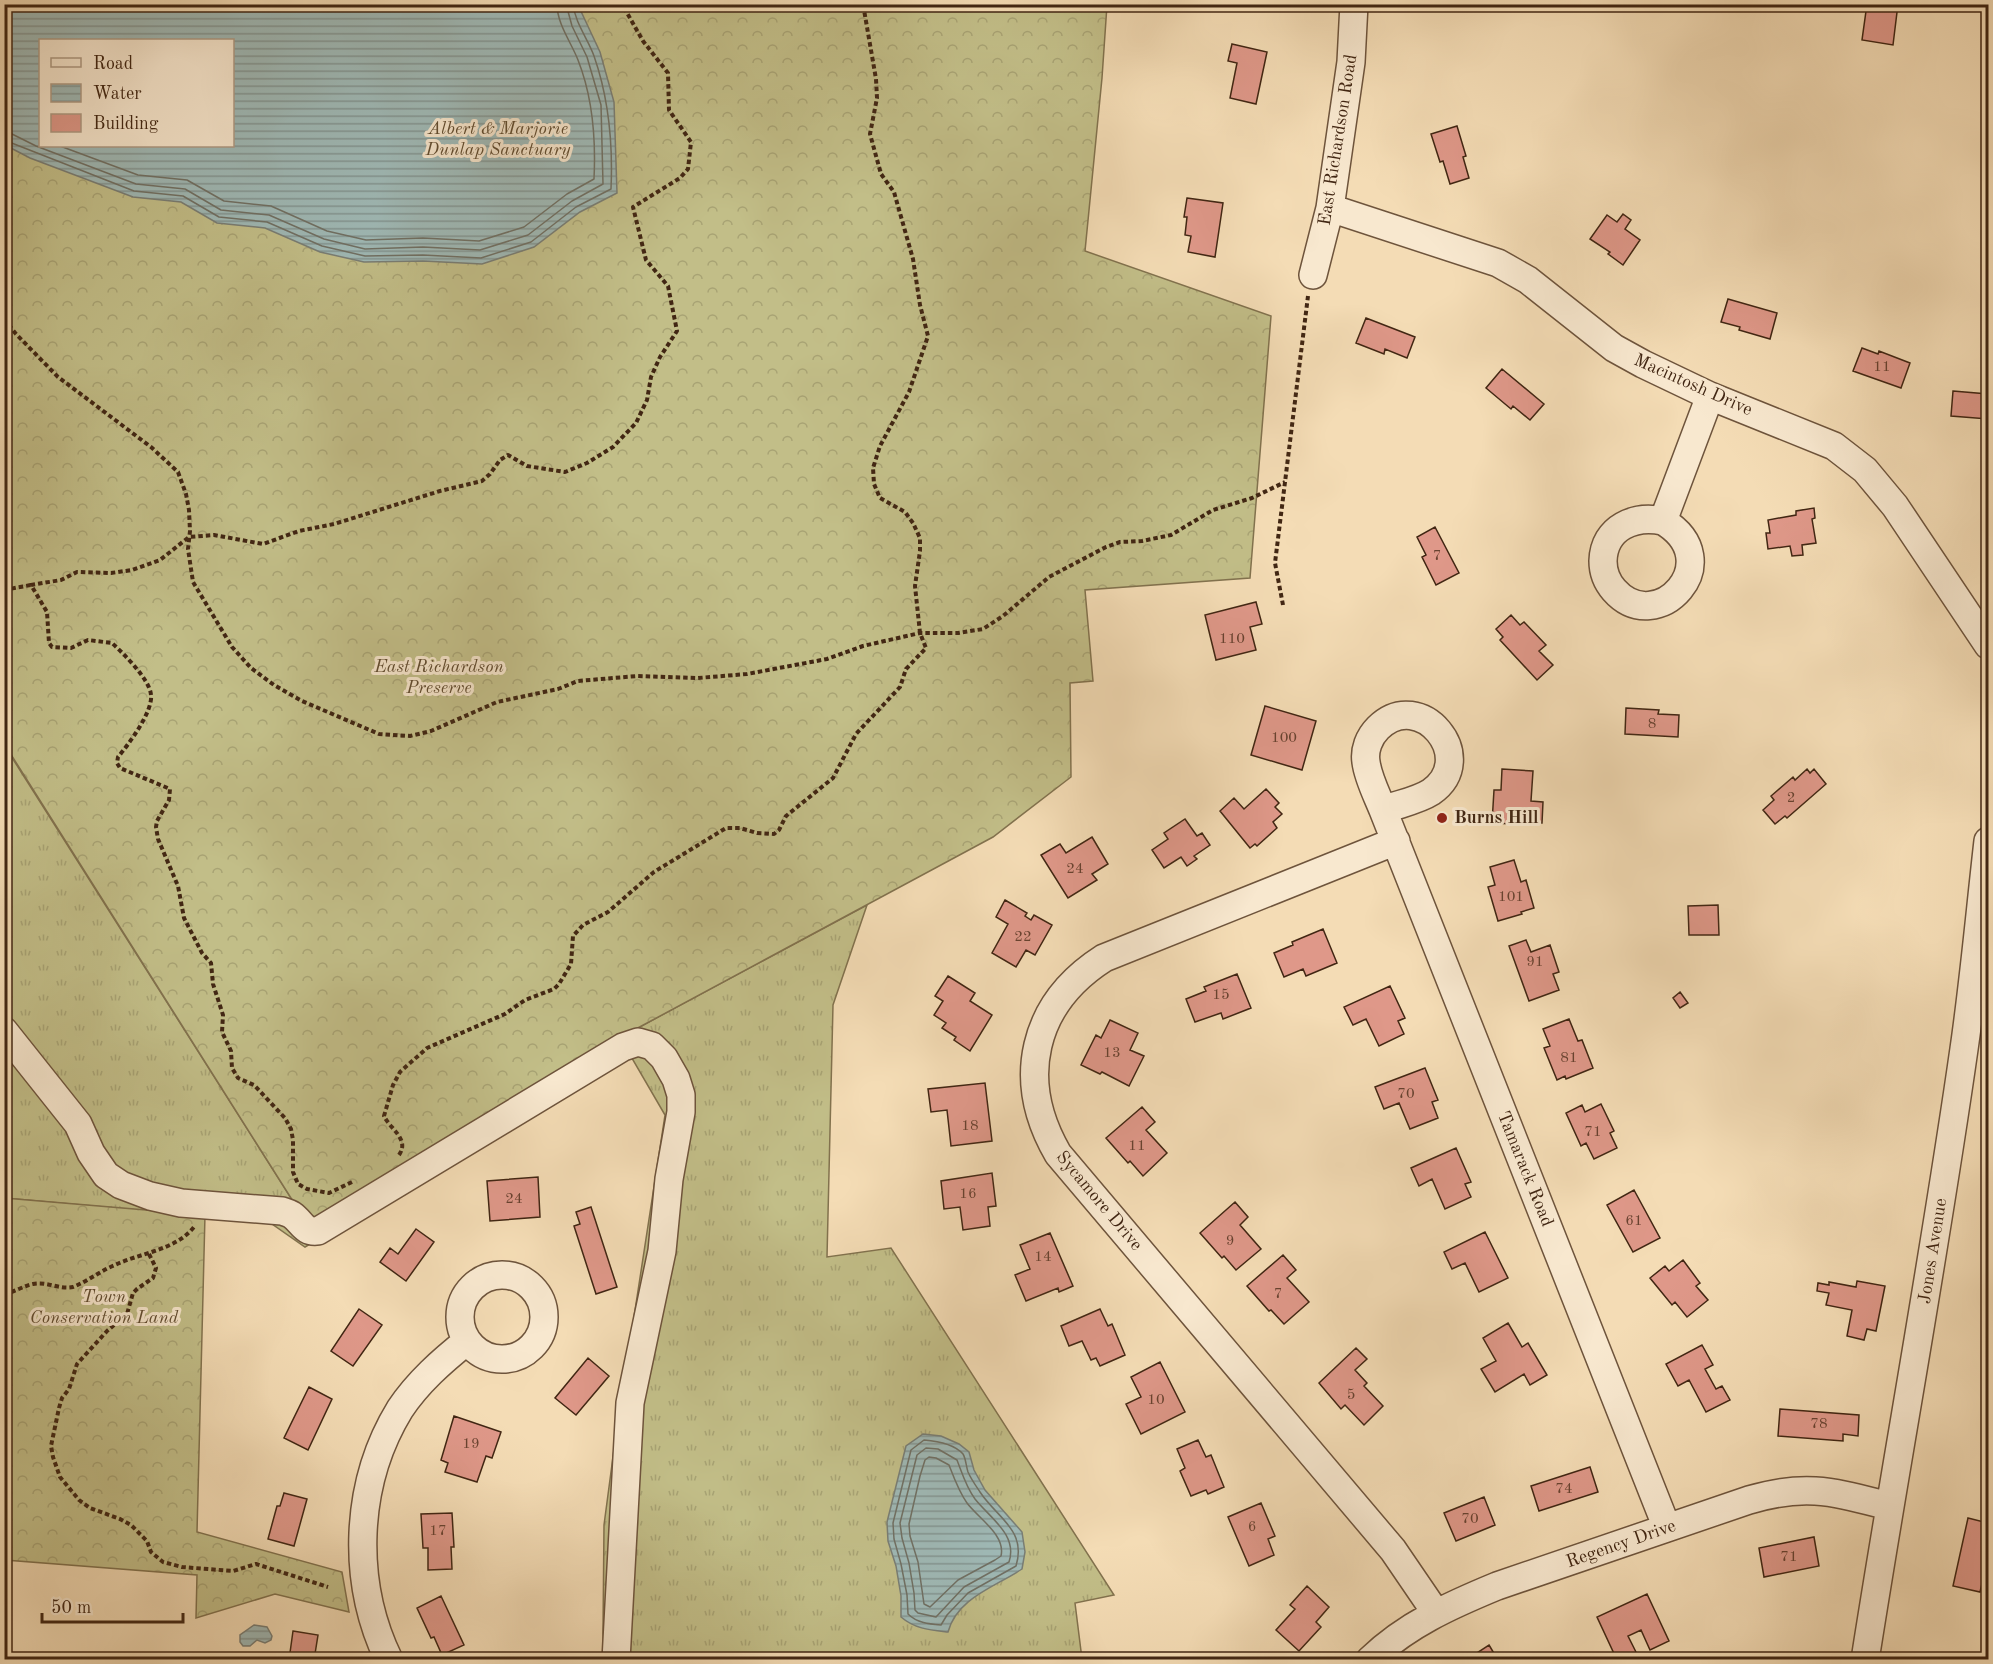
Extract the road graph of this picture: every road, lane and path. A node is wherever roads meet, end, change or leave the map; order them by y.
1 (622, 4) edge
2 (863, 4) edge
3 (1354, 4) edge
4 (1330, 208) junction
5 (1313, 275) joint
6 (4, 320) edge
7 (1710, 396) junction
8 (1285, 482) junction
9 (1663, 521) dead end
10 (189, 537) junction
11 (31, 585) junction
12 (4, 590) edge
13 (1283, 605) dead end
14 (920, 633) junction
15 (1989, 645) edge
16 (1383, 810) dead end
17 (1396, 841) junction
18 (1989, 842) edge
19 (4, 1031) edge
20 (396, 1159) dead end
21 (354, 1181) dead end
22 (206, 1205) junction
23 (149, 1254) junction
24 (4, 1294) edge
25 (467, 1341) dead end
26 (1889, 1506) junction
27 (1667, 1528) junction
28 (328, 1587) dead end
29 (1436, 1613) junction
30 (389, 1659) edge
31 (616, 1659) edge
32 (1370, 1659) edge
33 (1865, 1659) edge

1 - 10 path
2 - 14 path
3 - 4 street, East Richardson Road
4 - 5 street, East Richardson Road
4 - 7 street, Macintosh Drive
5 - 8 path
6 - 10 path
7 - 9 street
7 - 15 street, Macintosh Drive
8 - 13 path
8 - 14 path
10 - 11 path
10 - 14 path
11 - 12 path
11 - 21 path
14 - 20 path
16 - 17 street, Tamarack Road
17 - 27 street, Tamarack Road
17 - 29 street, Sycamore Drive
18 - 26 street, Jones Avenue
19 - 22 street
22 - 23 path
22 - 31 street
23 - 24 path
23 - 28 path
25 - 30 street
26 - 27 street, Regency Drive
26 - 33 street, Jones Avenue
27 - 29 street, Regency Drive
29 - 32 street, Regency Drive

